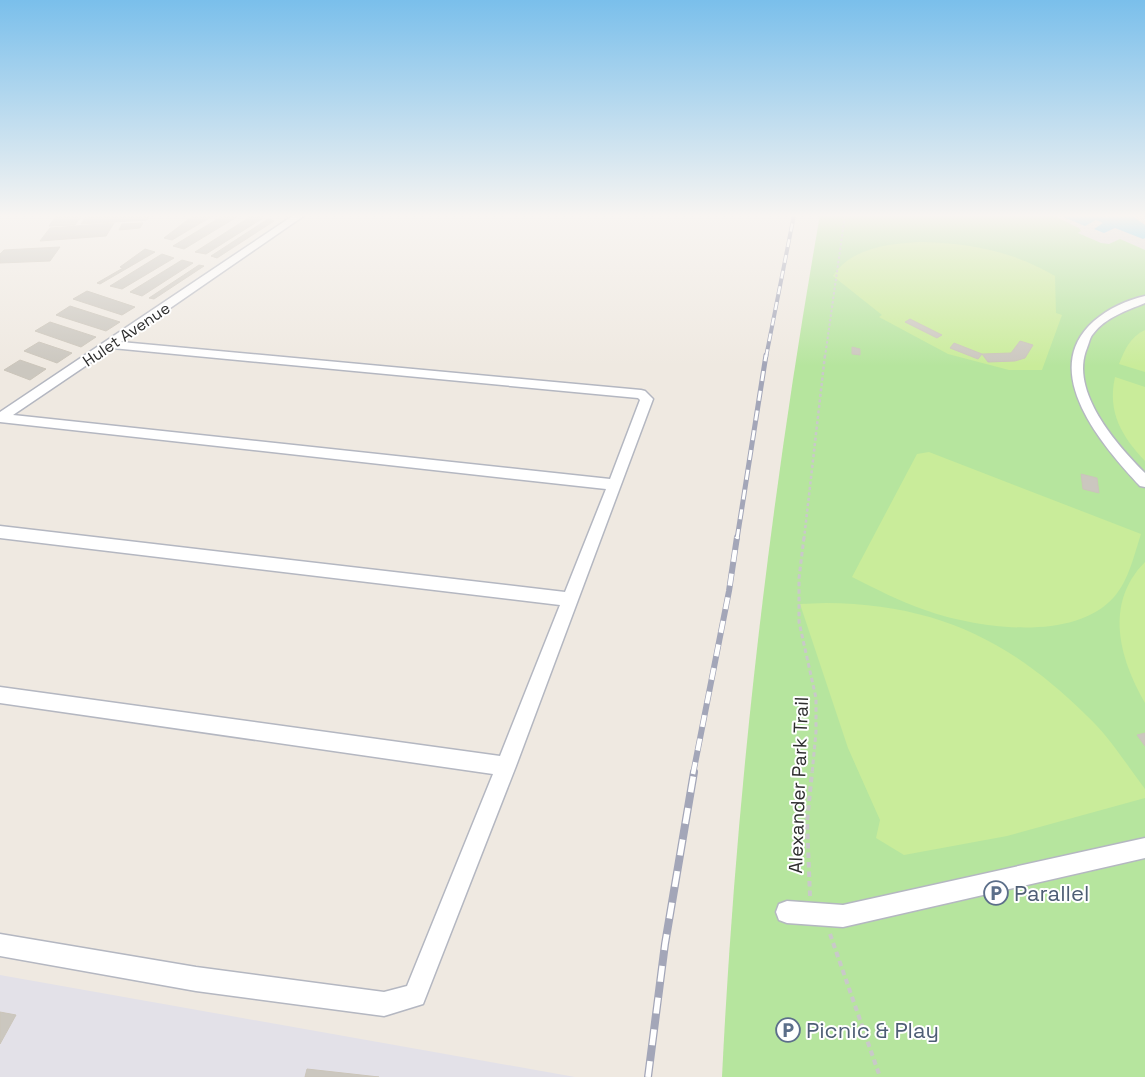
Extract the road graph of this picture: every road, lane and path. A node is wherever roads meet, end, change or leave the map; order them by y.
1 (227, 265) edge
2 (837, 265) edge
3 (1145, 299) edge
4 (110, 344) junction
5 (0, 418) edge
6 (1145, 482) edge
7 (615, 484) junction
8 (3, 535) edge
9 (570, 599) junction
10 (0, 695) edge
11 (506, 766) junction
12 (1145, 848) edge
13 (787, 912) dead end
14 (820, 916) junction
15 (0, 945) edge
16 (880, 1077) edge

1 - 4 street, Hulet Avenue
2 - 14 path, Alexander Park Trail
3 - 6 street
4 - 5 street, Hulet Avenue
4 - 7 street
5 - 7 street
7 - 9 street
8 - 9 street
9 - 11 street
10 - 11 street
11 - 15 street
12 - 14 street
13 - 14 street
14 - 16 path, Alexander Park Trail

